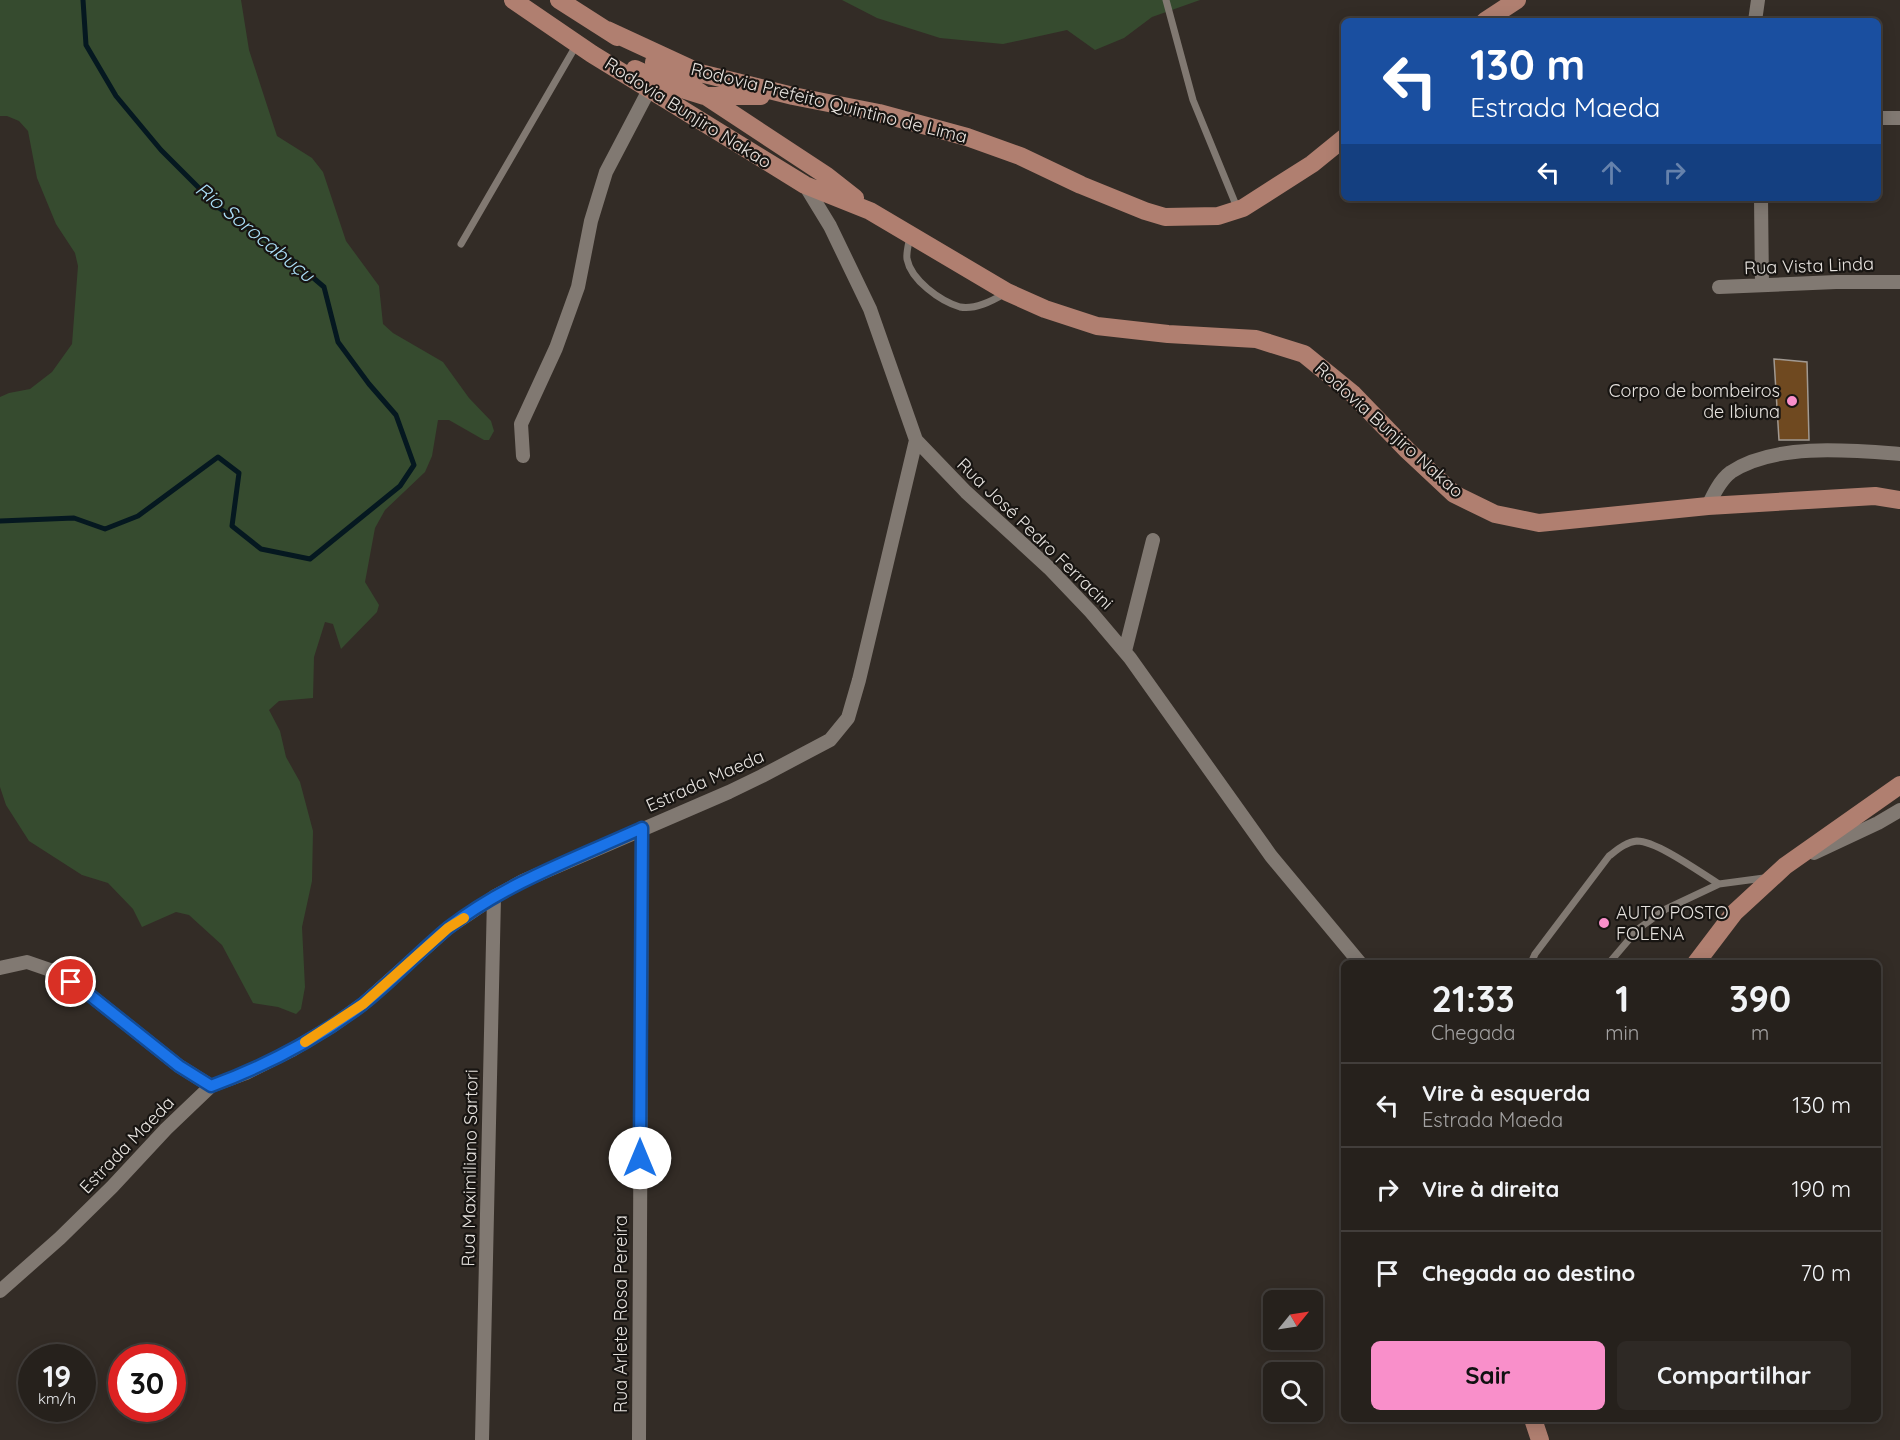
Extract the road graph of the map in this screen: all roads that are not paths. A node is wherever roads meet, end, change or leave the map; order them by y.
1 (559, 0) edge
2 (1166, 0) edge
3 (1517, 0) edge
4 (1758, 0) edge
5 (521, 5) edge
6 (1490, 18) edge
7 (1755, 18) edge
8 (607, 30) junction
9 (577, 44) junction
10 (649, 90) junction
11 (704, 96) junction
12 (793, 96) junction
13 (1881, 118) edge
14 (1900, 118) edge
15 (1341, 140) edge
16 (806, 185) junction
17 (1761, 201) edge
18 (1238, 210) junction
19 (870, 211) junction
20 (910, 234) junction
21 (460, 244) dead end
22 (1900, 282) edge
23 (1762, 285) junction
24 (1719, 287) dead end
25 (1006, 292) junction
26 (916, 440) junction
27 (1900, 454) edge
28 (523, 456) dead end
29 (1900, 500) edge
30 (1708, 506) junction
31 (1153, 540) dead end
32 (1125, 651) junction
33 (1900, 785) edge
34 (1900, 810) edge
35 (642, 828) junction
36 (1779, 872) junction
37 (1719, 884) junction
38 (495, 897) junction
39 (1357, 960) edge
40 (1532, 960) edge
41 (1612, 960) edge
42 (1698, 960) edge
43 (0, 968) edge
44 (211, 1086) junction
45 (0, 1291) edge
46 (1533, 1422) edge
47 (482, 1440) edge
48 (639, 1440) edge
49 (1538, 1440) edge

1 - 8 main road, Rodovia Bunjiro Nakao
2 - 18 lane
3 - 6 main road
4 - 7 street
5 - 9 main road, Rodovia Bunjiro Nakao
5 - 11 main road
8 - 11 main road, Rodovia Bunjiro Nakao
8 - 12 main road, Rodovia Prefeito Quintino de Lima
9 - 10 main road, Rodovia Bunjiro Nakao
9 - 21 lane
10 - 16 main road, Rodovia Bunjiro Nakao
10 - 28 street
11 - 12 main road
11 - 19 main road, Rodovia Bunjiro Nakao
12 - 18 main road, Rodovia Prefeito Quintino de Lima
13 - 14 street
15 - 18 main road, Rodovia Prefeito Quintino de Lima
16 - 19 main road, Rodovia Bunjiro Nakao
16 - 26 street, Rua José Pedro Ferracini
17 - 23 street
19 - 20 main road, Rodovia Bunjiro Nakao
20 - 25 main road, Rodovia Bunjiro Nakao
20 - 25 lane
22 - 23 street, Rua Vista Linda
23 - 24 street, Rua Vista Linda
25 - 30 main road, Rodovia Bunjiro Nakao
26 - 32 street, Rua José Pedro Ferracini
26 - 35 street, Estrada Maeda
27 - 30 street
29 - 30 main road, Rodovia Bunjiro Nakao
31 - 32 street
32 - 39 street, Rua José Pedro Ferracini
33 - 36 main road
34 - 36 street
35 - 38 street, Estrada Maeda
35 - 48 street, Rua Arlete Rosa Pereira
36 - 37 lane
36 - 42 main road
37 - 40 lane
37 - 41 lane
38 - 44 street, Estrada Maeda
38 - 47 street, Rua Maximiliano Sartori
43 - 44 street
44 - 45 street, Estrada Maeda
46 - 49 main road

